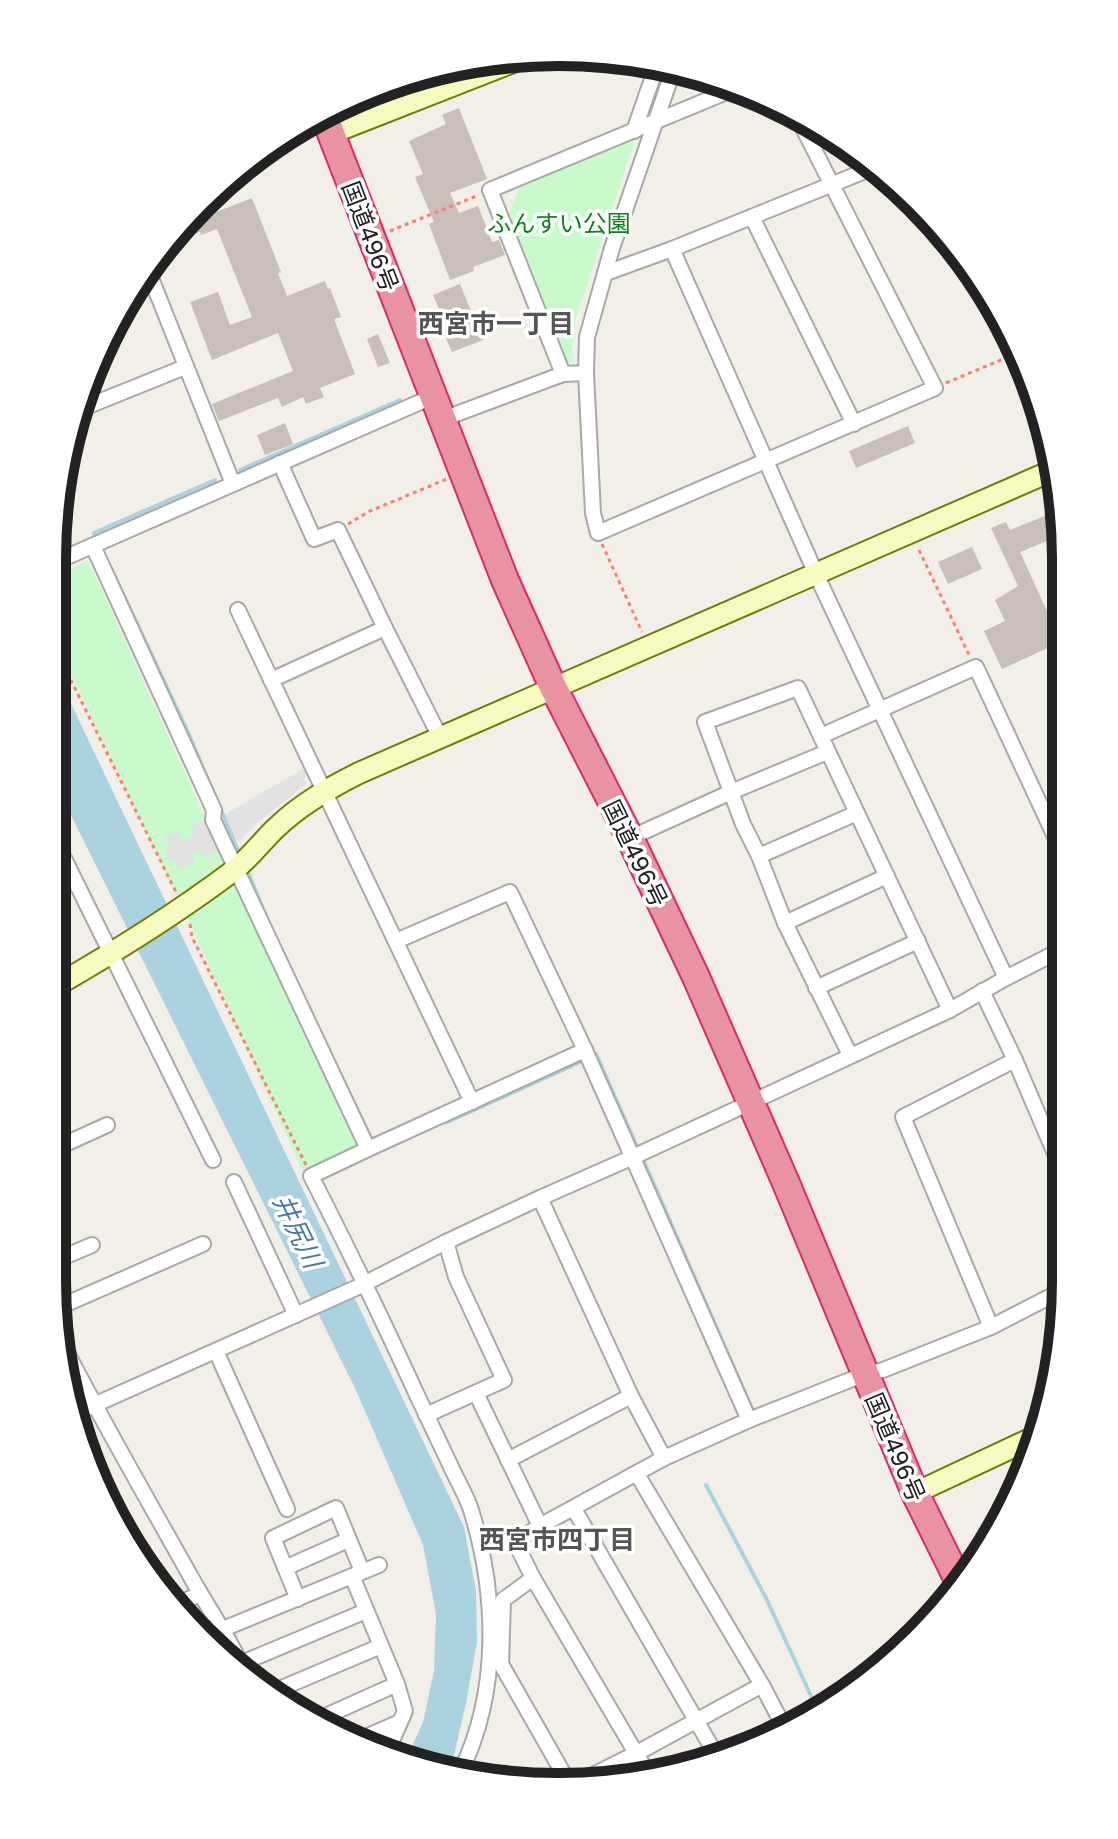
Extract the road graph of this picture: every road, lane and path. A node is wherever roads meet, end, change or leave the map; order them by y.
1 (485, 72) edge
2 (654, 75) edge
3 (670, 79) edge
4 (722, 94) edge
5 (655, 122) junction
6 (328, 125) edge
7 (634, 131) junction
8 (805, 131) edge
9 (863, 172) edge
10 (832, 184) junction
11 (490, 190) junction
12 (752, 217) junction
13 (372, 239) junction
14 (672, 249) junction
15 (606, 273) junction
16 (152, 281) edge
17 (153, 285) junction
18 (148, 287) edge
19 (1008, 357) edge
20 (185, 367) junction
21 (586, 373) junction
22 (563, 374) junction
23 (935, 388) junction
24 (91, 405) edge
25 (438, 408) junction
26 (854, 424) junction
27 (767, 461) junction
28 (280, 463) junction
29 (464, 472) junction
30 (1045, 474) edge
31 (233, 484) junction
32 (338, 530) junction
33 (598, 533) junction
34 (93, 546) junction
35 (919, 550) dead end
36 (66, 557) edge
37 (816, 574) junction
38 (238, 610) dead end
39 (385, 628) junction
40 (648, 646) junction
41 (976, 667) junction
42 (66, 670) edge
43 (271, 680) junction
44 (553, 687) junction
45 (880, 709) junction
46 (821, 736) junction
47 (440, 737) junction
48 (827, 752) junction
49 (325, 790) junction
50 (731, 792) junction
51 (857, 813) junction
52 (1052, 830) edge
53 (630, 838) junction
54 (759, 856) junction
55 (66, 859) edge
56 (237, 868) junction
57 (887, 876) junction
58 (183, 906) junction
59 (785, 923) junction
60 (396, 941) junction
61 (918, 941) junction
62 (118, 950) junction
63 (1052, 955) edge
64 (1006, 978) junction
65 (66, 980) edge
66 (816, 988) junction
67 (982, 991) junction
68 (950, 1010) junction
69 (585, 1050) junction
70 (850, 1055) junction
71 (1015, 1060) junction
72 (472, 1102) junction
73 (750, 1102) junction
74 (107, 1125) dead end
75 (66, 1144) edge
76 (1052, 1146) edge
77 (368, 1149) junction
78 (633, 1157) junction
79 (213, 1160) dead end
80 (311, 1176) junction
81 (234, 1182) dead end
82 (540, 1198) junction
83 (446, 1242) junction
84 (203, 1244) dead end
85 (92, 1245) dead end
86 (66, 1256) edge
87 (362, 1284) junction
88 (1052, 1296) edge
89 (67, 1304) edge
90 (299, 1313) junction
91 (991, 1327) junction
92 (216, 1351) junction
93 (73, 1365) edge
94 (865, 1374) junction
95 (476, 1393) junction
96 (631, 1396) junction
97 (94, 1405) junction
98 (84, 1410) edge
99 (426, 1415) junction
100 (749, 1420) junction
101 (1025, 1442) edge
102 (664, 1458) junction
103 (508, 1460) junction
104 (637, 1474) junction
105 (915, 1493) junction
106 (287, 1509) dead end
107 (574, 1509) junction
108 (540, 1526) junction
109 (348, 1540) junction
110 (379, 1565) dead end
111 (285, 1568) junction
112 (955, 1573) edge
113 (357, 1574) junction
114 (533, 1578) junction
115 (200, 1594) junction
116 (298, 1599) junction
117 (185, 1601) edge
118 (366, 1611) junction
119 (223, 1629) junction
120 (381, 1646) junction
121 (236, 1653) edge
122 (252, 1666) edge
123 (397, 1684) junction
124 (762, 1685) junction
125 (282, 1688) edge
126 (328, 1715) edge
127 (780, 1720) edge
128 (400, 1722) junction
129 (696, 1722) junction
130 (370, 1735) edge
131 (391, 1743) edge
132 (712, 1748) edge
133 (635, 1754) junction
134 (464, 1764) edge
135 (643, 1766) edge
136 (601, 1771) edge
137 (566, 1773) edge

1 - 6 street
2 - 7 street
3 - 5 street
4 - 5 street
5 - 7 street
5 - 15 street
6 - 13 highway, 国道496号
7 - 11 street
8 - 10 street
9 - 10 street
10 - 12 street
10 - 23 street
11 - 13 path
11 - 22 street
12 - 14 street
12 - 26 street
13 - 25 highway, 国道496号
14 - 15 street
14 - 27 street
15 - 21 street
16 - 17 street
17 - 18 street
17 - 20 street
19 - 23 path
20 - 24 street
20 - 31 street
21 - 22 street
21 - 33 street
22 - 25 street
23 - 26 street
25 - 28 street
25 - 29 highway, 国道496号
26 - 27 street
27 - 33 street
27 - 37 street
28 - 31 street
28 - 32 street
29 - 32 path
29 - 44 highway, 国道496号
30 - 37 street
31 - 34 street
32 - 39 street
33 - 40 path
34 - 36 street
34 - 56 street
35 - 41 path
37 - 40 street
37 - 45 street
38 - 43 street
39 - 43 street
39 - 47 street
40 - 44 street
41 - 45 street
41 - 52 street
42 - 58 path
43 - 49 street
44 - 47 street
44 - 53 highway, 国道496号
45 - 46 street
45 - 64 street
46 - 48 street
46 - 50 street
47 - 49 street
48 - 50 street
48 - 51 street
49 - 56 street
49 - 60 street
50 - 53 street
50 - 54 street
51 - 54 street
51 - 57 street
53 - 73 highway, 国道496号
54 - 59 street
55 - 62 street
56 - 58 street
56 - 77 street
57 - 59 street
57 - 61 street
58 - 62 street
58 - 80 path
59 - 66 street
60 - 69 street
60 - 72 street
61 - 66 street
61 - 68 street
62 - 65 street
62 - 79 street
63 - 64 street
64 - 67 street
66 - 70 street
67 - 68 street
67 - 71 street
68 - 70 street
69 - 72 street
69 - 78 street
70 - 73 street
71 - 76 street
71 - 91 street
72 - 77 street
73 - 78 street
73 - 94 highway, 国道496号
74 - 75 street
77 - 80 street
78 - 82 street
78 - 100 street
80 - 87 street
81 - 90 street
82 - 83 street
82 - 96 street
83 - 87 street
83 - 95 street
84 - 89 street
85 - 86 street
87 - 90 street
87 - 99 street
88 - 91 street
90 - 92 street
91 - 94 street
92 - 97 street
92 - 106 street
93 - 97 street
94 - 100 street
94 - 105 highway, 国道496号
95 - 99 street
95 - 103 street
96 - 102 street
96 - 103 street
97 - 98 street
97 - 115 street
99 - 134 street
100 - 102 street
101 - 105 street
102 - 104 street
103 - 108 street
104 - 107 street
104 - 124 street
105 - 112 highway, 国道496号
107 - 108 street
107 - 129 street
108 - 114 street
109 - 111 street
109 - 111 street
109 - 113 street
110 - 113 street
111 - 116 street
113 - 116 street
113 - 118 street
114 - 133 street
114 - 137 street
115 - 117 street
115 - 119 street
116 - 119 street
118 - 120 street
118 - 122 street
119 - 121 street
120 - 123 street
120 - 125 street
123 - 126 street
123 - 128 street
124 - 127 street
124 - 129 street
128 - 130 street
128 - 131 street
129 - 132 street
129 - 133 street
133 - 135 street
133 - 136 street

